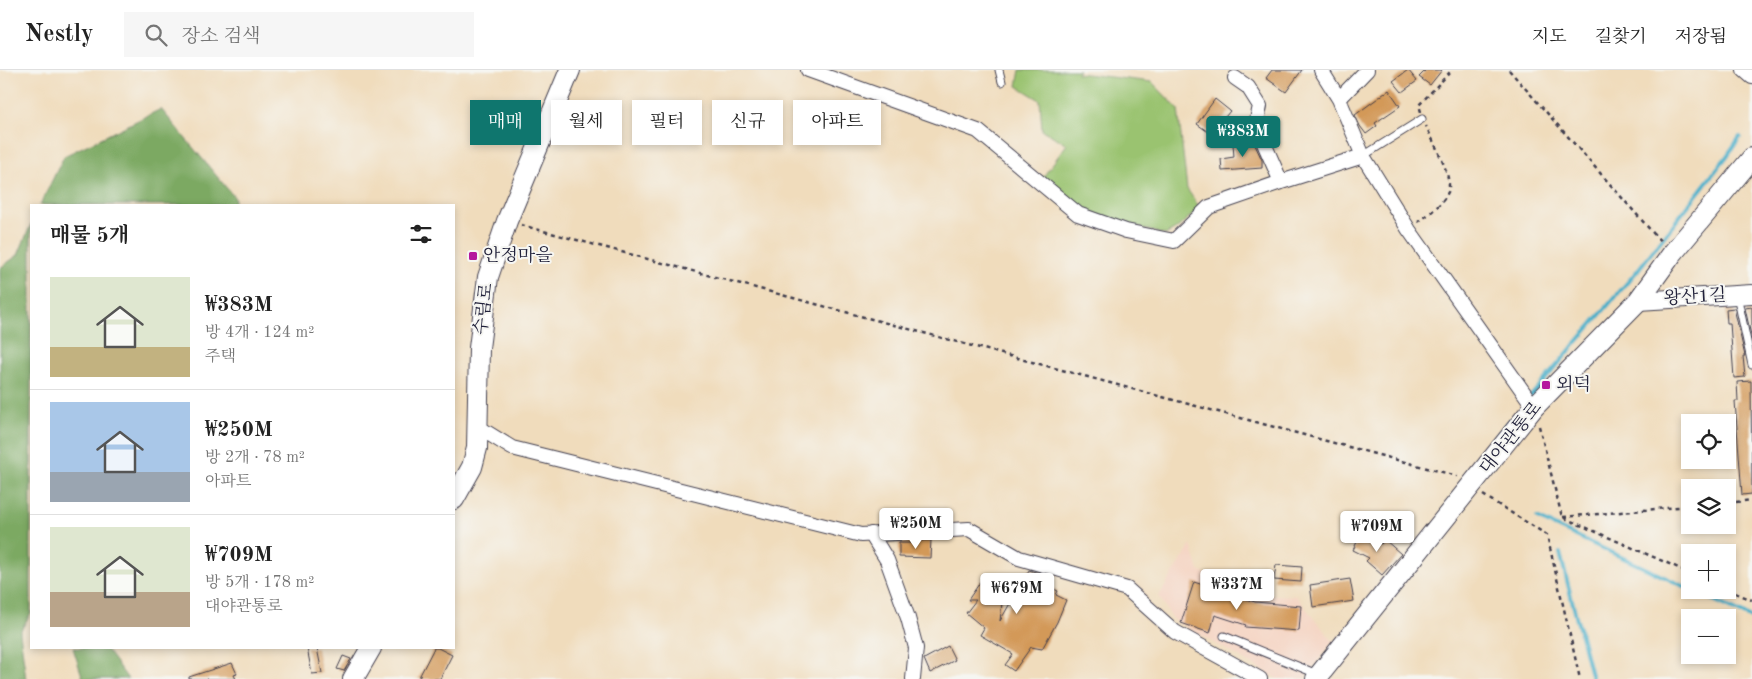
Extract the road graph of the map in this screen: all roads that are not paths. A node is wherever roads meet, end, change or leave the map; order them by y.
1 (570, 70) edge
2 (808, 70) edge
3 (999, 70) edge
4 (1321, 70) edge
5 (1368, 70) edge
6 (1744, 70) edge
7 (1752, 77) edge
8 (1235, 78) dead end
9 (1002, 82) dead end
10 (1339, 99) junction
11 (1422, 118) road end
12 (1363, 156) junction
13 (1752, 158) edge
14 (1281, 182) junction
15 (1744, 294) edge
16 (1638, 301) junction
17 (1752, 365) edge
18 (1530, 402) junction
19 (478, 427) junction
20 (455, 497) edge
21 (871, 534) junction
22 (1224, 636) dead end
23 (370, 649) edge
24 (1318, 677) edge
25 (353, 679) edge
26 (913, 679) edge
27 (1260, 679) edge

1 - 19 main road, 수림로
2 - 14 street
3 - 9 lane
4 - 10 street
5 - 10 street
6 - 7 street
8 - 14 street
10 - 12 street
11 - 12 lane
12 - 14 street
12 - 18 street
13 - 16 main road, 대야관통로
15 - 16 street, 왕산1길
15 - 17 lane
16 - 18 main road, 대야관통로
18 - 24 main road, 대야관통로
19 - 20 main road, 수림로
19 - 21 street
21 - 26 street
21 - 27 street
22 - 24 lane
23 - 25 main road

